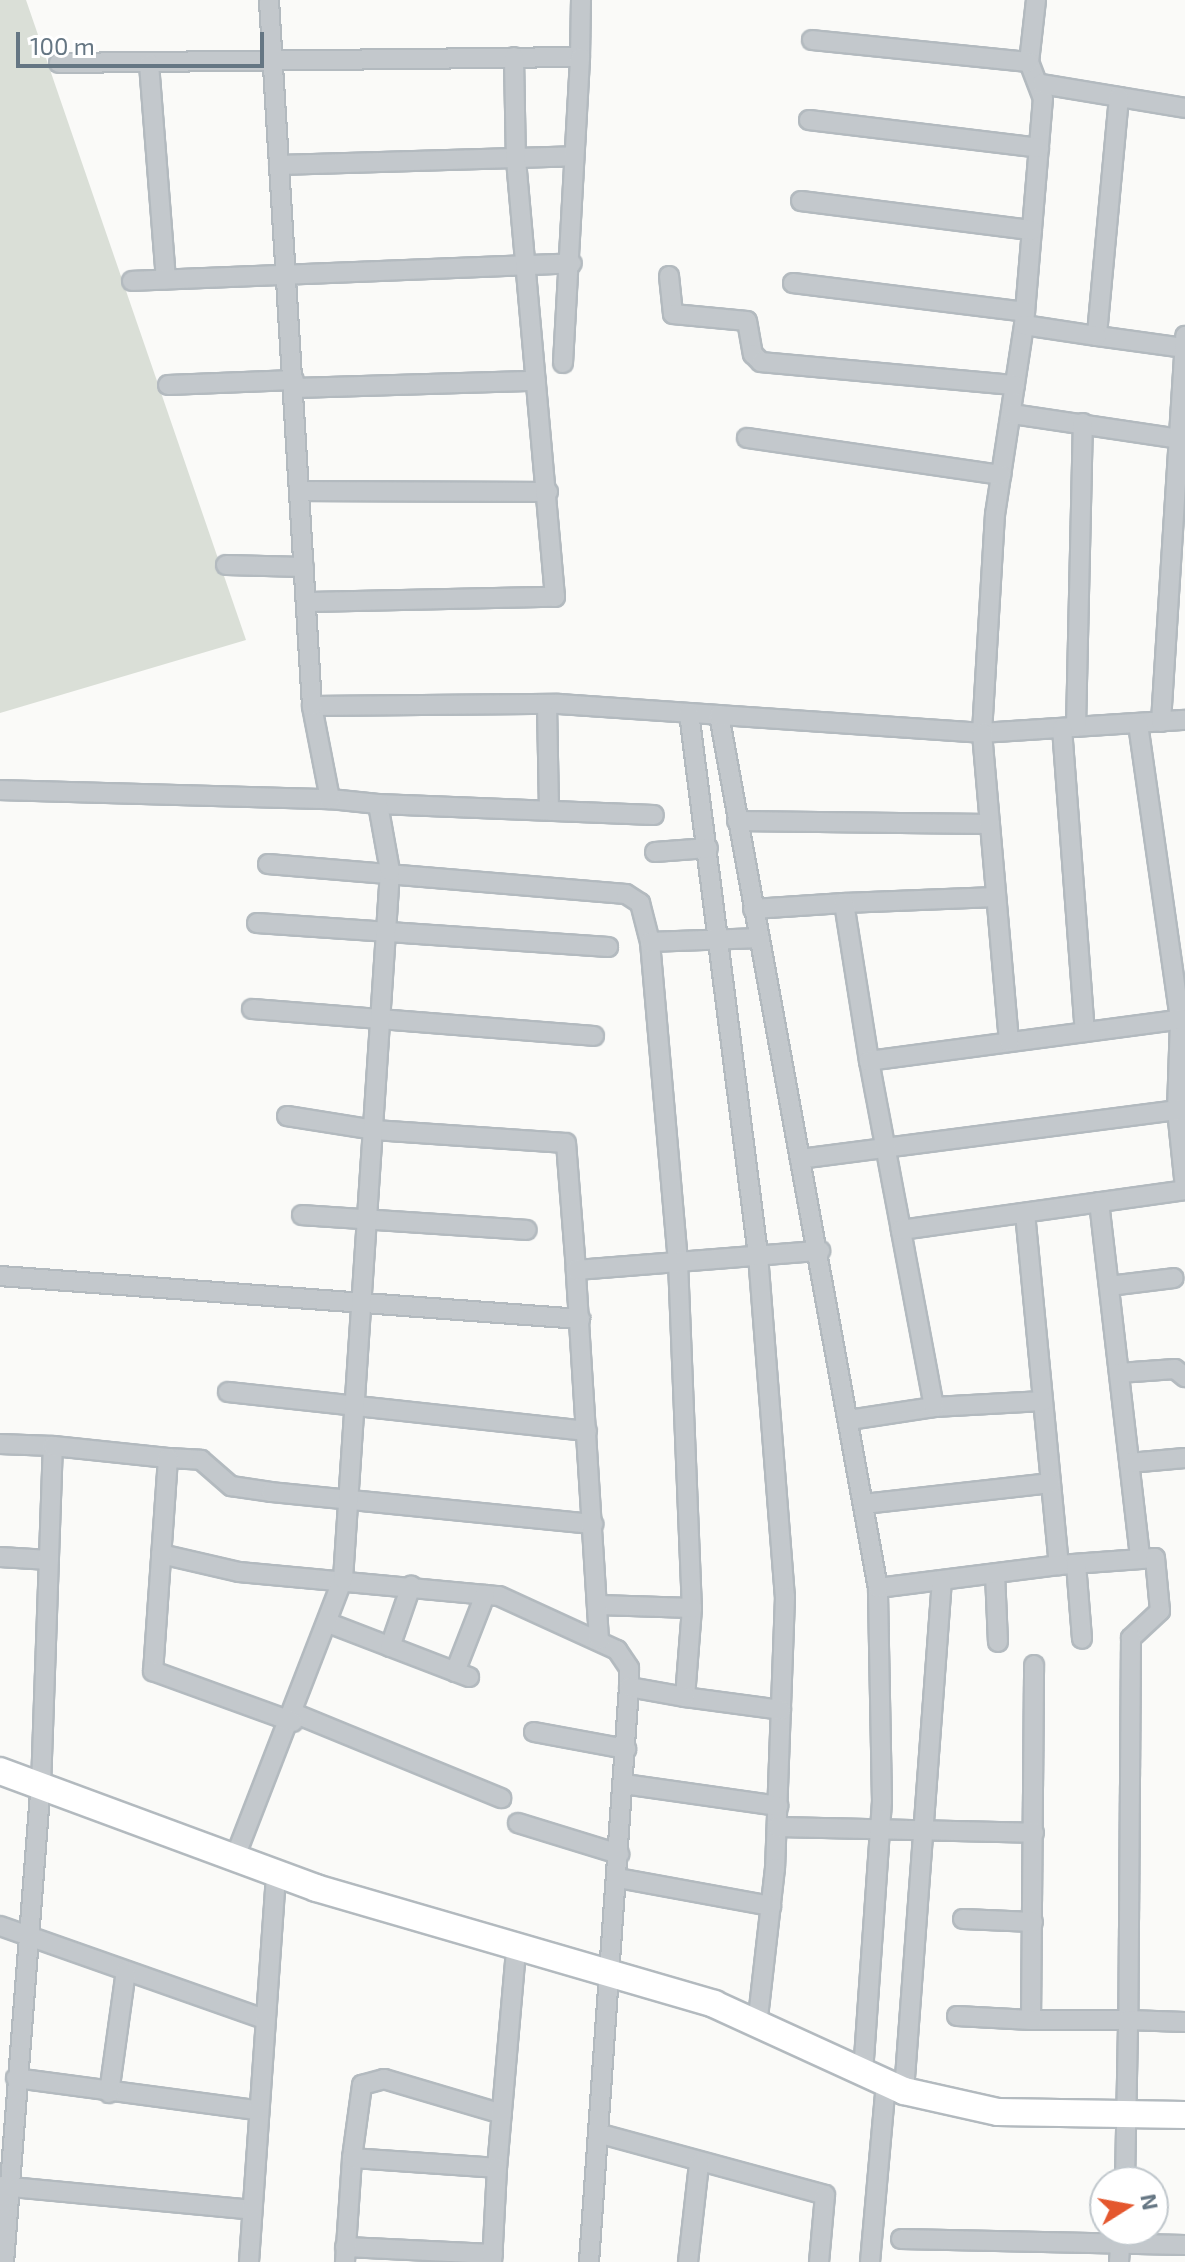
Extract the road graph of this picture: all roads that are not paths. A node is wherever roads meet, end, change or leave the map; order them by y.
1 (269, 0) edge
2 (581, 0) edge
3 (1036, 0) edge
4 (812, 40) dead end
5 (514, 57) junction
6 (580, 57) junction
7 (1029, 62) junction
8 (59, 63) dead end
9 (149, 64) junction
10 (271, 64) junction
11 (1042, 84) junction
12 (1119, 97) junction
13 (1185, 108) edge
14 (809, 120) dead end
15 (1039, 148) junction
16 (574, 156) junction
17 (516, 163) junction
18 (279, 165) junction
19 (801, 201) dead end
20 (1032, 230) junction
21 (572, 263) junction
22 (524, 265) junction
23 (287, 275) junction
24 (669, 276) dead end
25 (166, 279) junction
26 (132, 281) dead end
27 (793, 283) dead end
28 (1024, 319) junction
29 (1097, 336) junction
30 (1185, 344) edge
31 (563, 363) dead end
32 (536, 381) junction
33 (295, 384) junction
34 (168, 385) dead end
35 (1015, 385) junction
36 (1012, 414) junction
37 (1083, 423) junction
38 (747, 438) dead end
39 (1181, 440) edge
40 (1001, 475) junction
41 (300, 491) junction
42 (548, 492) junction
43 (226, 565) dead end
44 (304, 567) junction
45 (306, 602) junction
46 (547, 705) junction
47 (312, 706) junction
48 (689, 713) junction
49 (719, 715) junction
50 (1185, 720) edge
51 (1161, 722) junction
52 (1138, 724) junction
53 (1069, 728) junction
54 (982, 733) junction
55 (0, 790) edge
56 (330, 799) junction
57 (378, 804) junction
58 (549, 810) junction
59 (654, 815) dead end
60 (737, 821) junction
61 (990, 824) junction
62 (708, 848) junction
63 (655, 852) dead end
64 (268, 864) dead end
65 (390, 871) junction
66 (996, 897) junction
67 (844, 903) junction
68 (753, 909) junction
69 (1176, 922) edge
70 (257, 923) dead end
71 (385, 932) junction
72 (759, 938) junction
73 (722, 940) junction
74 (650, 942) junction
75 (608, 947) dead end
76 (252, 1009) dead end
77 (1182, 1019) edge
78 (385, 1020) junction
79 (1085, 1032) junction
80 (594, 1036) dead end
81 (1009, 1042) junction
82 (869, 1061) junction
83 (1181, 1110) edge
84 (287, 1116) dead end
85 (374, 1130) junction
86 (884, 1145) junction
87 (800, 1159) junction
88 (1185, 1189) edge
89 (1099, 1202) junction
90 (1025, 1213) junction
91 (302, 1215) dead end
92 (366, 1222) junction
93 (526, 1230) dead end
94 (901, 1230) junction
95 (820, 1251) junction
96 (758, 1255) junction
97 (678, 1262) junction
98 (576, 1270) junction
99 (0, 1276) edge
100 (1174, 1278) dead end
101 (1109, 1286) junction
102 (359, 1305) junction
103 (580, 1319) junction
104 (1119, 1373) junction
105 (1185, 1377) edge
106 (228, 1392) dead end
107 (1043, 1401) junction
108 (934, 1407) junction
109 (352, 1410) junction
110 (849, 1420) junction
111 (587, 1431) junction
112 (0, 1444) edge
113 (53, 1446) junction
114 (168, 1458) junction
115 (1185, 1458) edge
116 (1129, 1463) junction
117 (1051, 1483) junction
118 (347, 1503) junction
119 (864, 1504) junction
120 (593, 1524) junction
121 (161, 1554) junction
122 (0, 1557) edge
123 (1140, 1559) junction
124 (49, 1560) junction
125 (1067, 1565) junction
126 (995, 1574) junction
127 (343, 1579) junction
128 (942, 1580) junction
129 (411, 1586) junction
130 (878, 1588) junction
131 (485, 1595) junction
132 (599, 1605) junction
133 (692, 1608) junction
134 (331, 1624) junction
135 (1082, 1639) dead end
136 (599, 1640) junction
137 (998, 1642) dead end
138 (390, 1647) junction
139 (1034, 1665) dead end
140 (629, 1687) junction
141 (685, 1697) junction
142 (781, 1710) junction
143 (294, 1718) junction
144 (534, 1732) dead end
145 (626, 1749) junction
146 (0, 1771) edge
147 (624, 1784) junction
148 (41, 1786) junction
149 (501, 1798) dead end
150 (778, 1806) junction
151 (518, 1823) dead end
152 (777, 1827) junction
153 (880, 1829) junction
154 (926, 1830) junction
155 (1034, 1833) junction
156 (619, 1854) junction
157 (235, 1857) junction
158 (276, 1873) junction
159 (618, 1878) junction
160 (771, 1906) junction
161 (963, 1919) dead end
162 (1033, 1922) junction
163 (0, 1926) edge
164 (24, 1933) junction
165 (516, 1950) junction
166 (126, 1971) junction
167 (612, 1976) junction
168 (957, 2016) dead end
169 (261, 2018) junction
170 (1031, 2020) junction
171 (1128, 2020) junction
172 (1185, 2022) edge
173 (757, 2026) junction
174 (16, 2078) junction
175 (884, 2082) junction
176 (109, 2093) junction
177 (255, 2110) junction
178 (502, 2114) junction
179 (1129, 2115) junction
180 (1185, 2115) edge
181 (601, 2134) junction
182 (352, 2158) junction
183 (699, 2164) junction
184 (1126, 2166) edge
185 (497, 2168) junction
186 (5, 2186) edge
187 (252, 2210) junction
188 (1089, 2236) edge
189 (901, 2239) dead end
190 (345, 2254) edge
191 (493, 2258) edge
192 (4, 2262) edge
193 (249, 2262) edge
194 (589, 2262) edge
195 (688, 2262) edge
196 (819, 2262) edge
197 (870, 2262) edge

1 - 10 street
2 - 6 street
3 - 7 street
4 - 7 street
5 - 6 street
5 - 10 street
5 - 17 street
6 - 16 street
7 - 11 street
8 - 9 street
9 - 10 street
9 - 25 street
10 - 18 street
11 - 12 street
11 - 15 street
12 - 13 street
12 - 29 street
14 - 15 street
15 - 20 street
16 - 17 street
16 - 21 street
17 - 18 street
17 - 22 street
18 - 23 street
19 - 20 street
20 - 28 street
21 - 22 street
21 - 31 street
22 - 23 street
22 - 32 street
23 - 25 street
23 - 33 street
24 - 35 street
25 - 26 street
27 - 28 street
28 - 29 street
28 - 35 street
29 - 30 street
30 - 39 street
32 - 33 street
32 - 42 street
33 - 34 street
33 - 41 street
35 - 36 street
36 - 37 street
36 - 40 street
37 - 39 street
37 - 53 street
38 - 40 street
39 - 51 street
40 - 54 street
41 - 42 street
41 - 44 street
42 - 45 street
43 - 44 street
44 - 45 street
45 - 47 street
46 - 47 street
46 - 48 street
46 - 58 street
47 - 56 street
48 - 49 street
48 - 62 street
49 - 54 street
49 - 60 street
50 - 51 street
51 - 52 street
52 - 53 street
52 - 69 street
53 - 54 street
53 - 79 street
54 - 61 street
55 - 56 street
56 - 57 street
57 - 58 street
57 - 65 street
58 - 59 street
60 - 61 street
60 - 68 street
61 - 66 street
62 - 63 street
62 - 73 street
64 - 65 street
65 - 71 street
65 - 74 street
66 - 67 street
66 - 81 street
67 - 68 street
67 - 82 street
68 - 72 street
69 - 77 street
70 - 71 street
71 - 75 street
71 - 78 street
72 - 73 street
72 - 87 street
73 - 74 street
73 - 96 street
74 - 97 street
76 - 78 street
77 - 79 street
77 - 83 street
78 - 80 street
78 - 85 street
79 - 81 street
81 - 82 street
82 - 86 street
83 - 86 street
83 - 88 street
84 - 85 street
85 - 92 street
85 - 98 street
86 - 87 street
86 - 94 street
87 - 95 street
88 - 89 street
89 - 90 street
89 - 101 street
90 - 94 street
90 - 107 street
91 - 92 street
92 - 93 street
92 - 102 street
94 - 108 street
95 - 96 street
95 - 110 street
96 - 97 street
96 - 142 street
97 - 98 street
97 - 133 street
98 - 103 street
99 - 102 street
100 - 101 street
101 - 104 street
102 - 103 street
102 - 109 street
103 - 111 street
104 - 105 street
104 - 116 street
106 - 109 street
107 - 108 street
107 - 117 street
108 - 110 street
109 - 111 street
109 - 118 street
110 - 119 street
111 - 120 street
112 - 113 street
113 - 114 street
113 - 124 street
114 - 118 street
114 - 121 street
115 - 116 street
116 - 123 street
117 - 119 street
117 - 125 street
118 - 120 street
118 - 127 street
119 - 130 street
120 - 132 street
121 - 127 street
121 - 143 street
122 - 124 street
123 - 125 street
123 - 171 street
124 - 148 street
125 - 126 street
125 - 135 street
126 - 128 street
126 - 137 street
127 - 129 street
127 - 134 street
128 - 130 street
128 - 154 street
129 - 131 street
129 - 138 street
130 - 153 street
131 - 136 street
131 - 138 street
132 - 133 street
132 - 136 street
133 - 141 street
134 - 138 street
134 - 143 street
136 - 140 street
139 - 155 street
140 - 141 street
140 - 145 street
141 - 142 street
142 - 150 street
143 - 149 street
143 - 157 street
144 - 145 street
145 - 147 street
146 - 148 street
147 - 150 street
147 - 156 street
148 - 157 street
148 - 164 street
150 - 152 street
151 - 156 street
152 - 153 street
152 - 160 street
153 - 154 street
153 - 175 street
154 - 155 street
154 - 175 street
155 - 162 street
156 - 159 street
157 - 158 street
158 - 165 street
158 - 169 street
159 - 160 street
159 - 167 street
160 - 173 street
161 - 162 street
162 - 170 street
163 - 164 street
164 - 166 street
164 - 174 street
165 - 167 street
165 - 178 street
166 - 169 street
166 - 176 street
167 - 173 street
167 - 181 street
168 - 170 street
169 - 177 street
170 - 171 street
171 - 172 street
171 - 179 street
173 - 175 street
174 - 176 street
174 - 186 street
175 - 179 street
175 - 197 street
176 - 177 street
177 - 187 street
178 - 182 street
178 - 185 street
179 - 180 street
179 - 184 street
181 - 183 street
181 - 194 street
182 - 185 street
182 - 190 street
183 - 195 street
183 - 196 street
185 - 191 street
186 - 187 street
186 - 192 street
187 - 193 street
188 - 189 street
190 - 191 street

